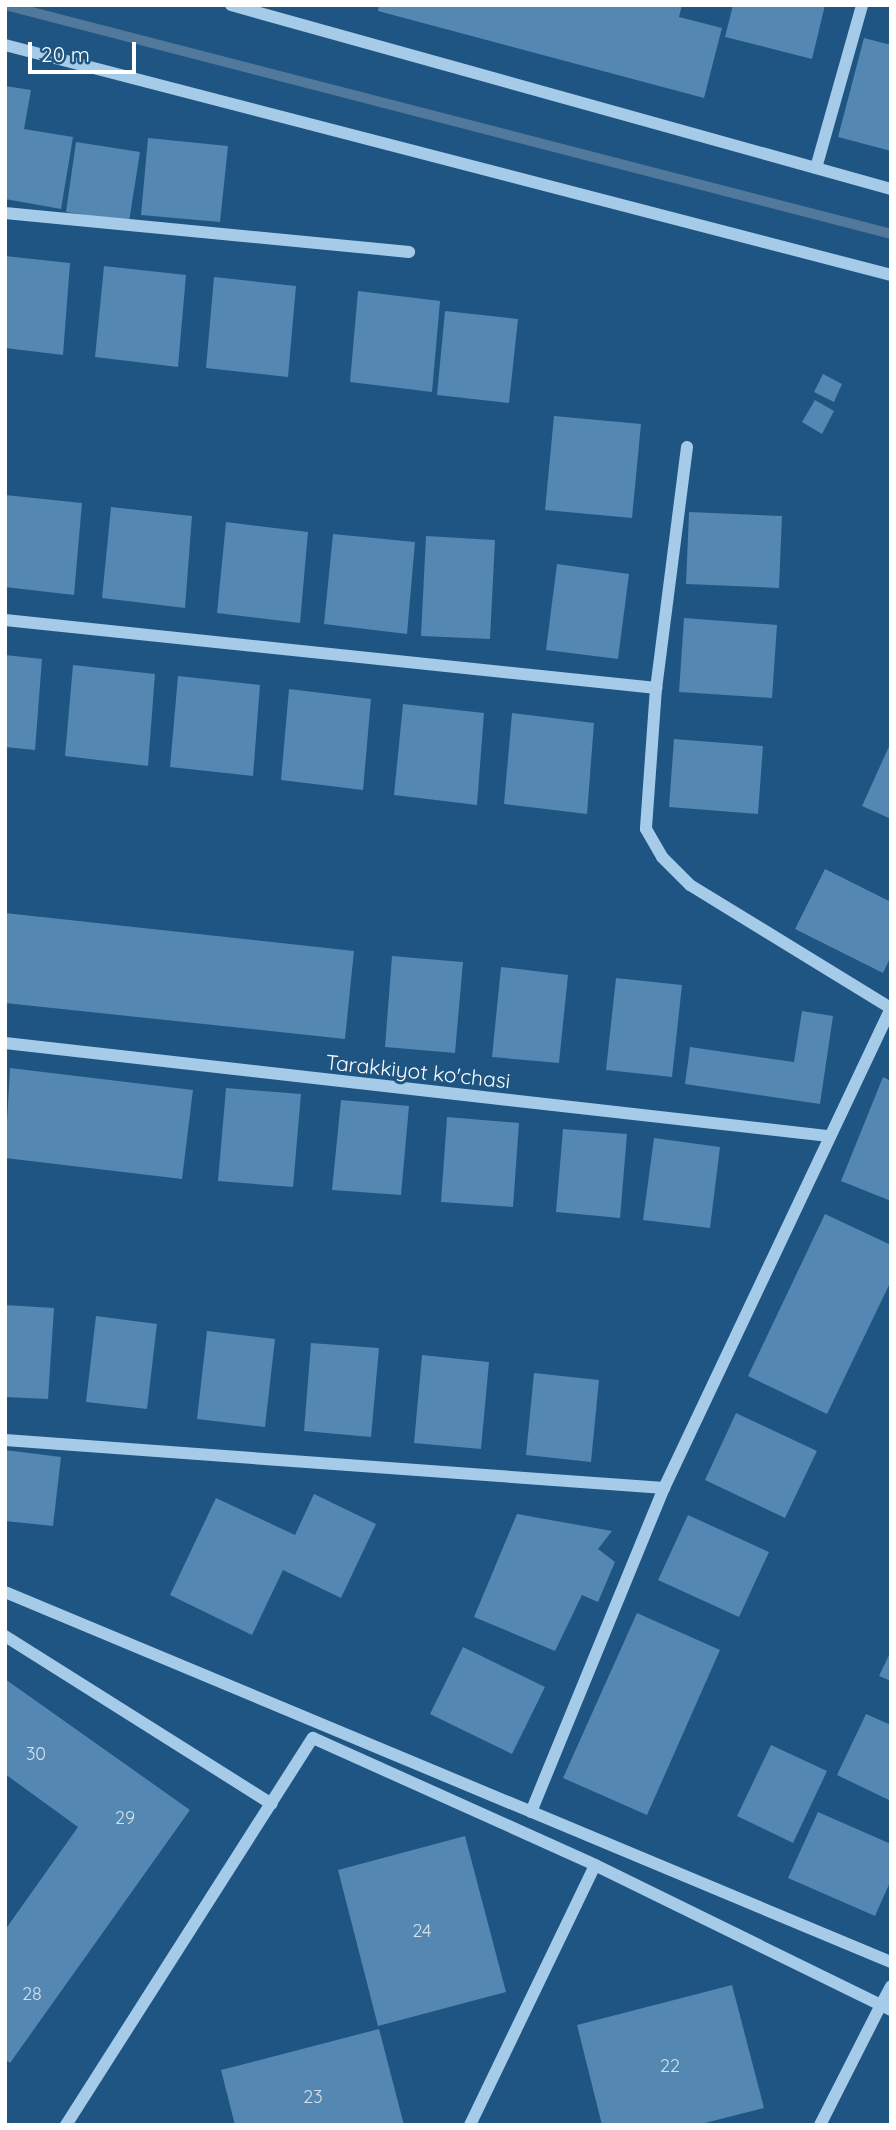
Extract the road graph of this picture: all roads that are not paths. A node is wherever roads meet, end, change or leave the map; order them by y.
1 (230, 5) edge
2 (862, 5) edge
3 (5, 45) edge
4 (816, 168) junction
5 (891, 188) edge
6 (5, 213) edge
7 (409, 252) dead end
8 (891, 275) edge
9 (687, 447) dead end
10 (5, 620) edge
11 (656, 688) junction
12 (891, 1008) edge
13 (5, 1043) edge
14 (827, 1136) junction
15 (5, 1440) edge
16 (664, 1488) junction
17 (5, 1592) edge
18 (5, 1636) edge
19 (272, 1804) junction
20 (531, 1812) junction
21 (595, 1865) junction
22 (891, 1962) edge
23 (891, 1986) edge
24 (886, 2007) edge
25 (66, 2125) edge
26 (470, 2125) edge
27 (820, 2125) edge

1 - 4 street
2 - 4 street
3 - 8 street
4 - 5 street
6 - 7 street
9 - 11 street
10 - 11 street
11 - 12 street
12 - 14 street
13 - 14 street, Tarakkiyot ko'chasi
14 - 16 street
15 - 16 street
16 - 20 street
17 - 20 street
18 - 19 street
19 - 21 street
19 - 25 street
20 - 22 street
21 - 24 street
21 - 26 street
23 - 24 street
24 - 27 street

